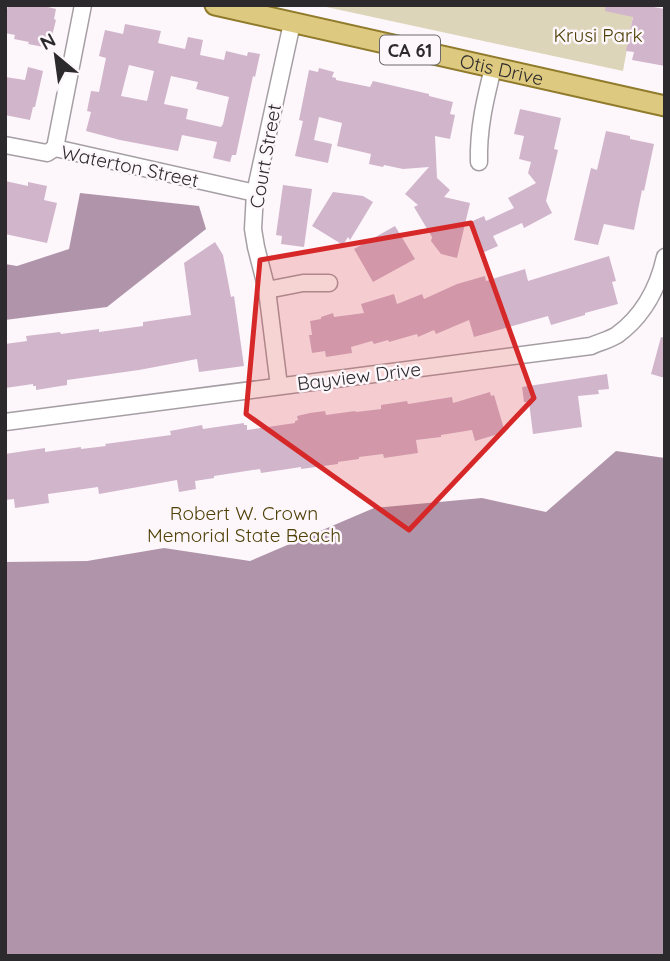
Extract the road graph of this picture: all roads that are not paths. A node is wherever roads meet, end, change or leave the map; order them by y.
1 (83, 5) edge
2 (215, 5) edge
3 (292, 23) junction
4 (493, 68) junction
5 (665, 106) edge
6 (5, 145) edge
7 (55, 148) junction
8 (479, 162) dead end
9 (255, 193) junction
10 (665, 257) edge
11 (328, 283) dead end
12 (267, 290) junction
13 (657, 304) edge
14 (279, 386) junction
15 (5, 422) edge

1 - 7 street
2 - 3 main road, Otis Drive / CA 61
3 - 4 main road, Otis Drive / CA 61
3 - 9 street, Court Street
4 - 5 main road, Otis Drive / CA 61
4 - 8 street
6 - 7 street, Waterton Street
7 - 9 street, Waterton Street
9 - 12 street, Court Street
10 - 13 street, Bayview Drive
11 - 12 street
12 - 14 street, Court Street
13 - 14 street, Bayview Drive
14 - 15 street, Bayview Drive

